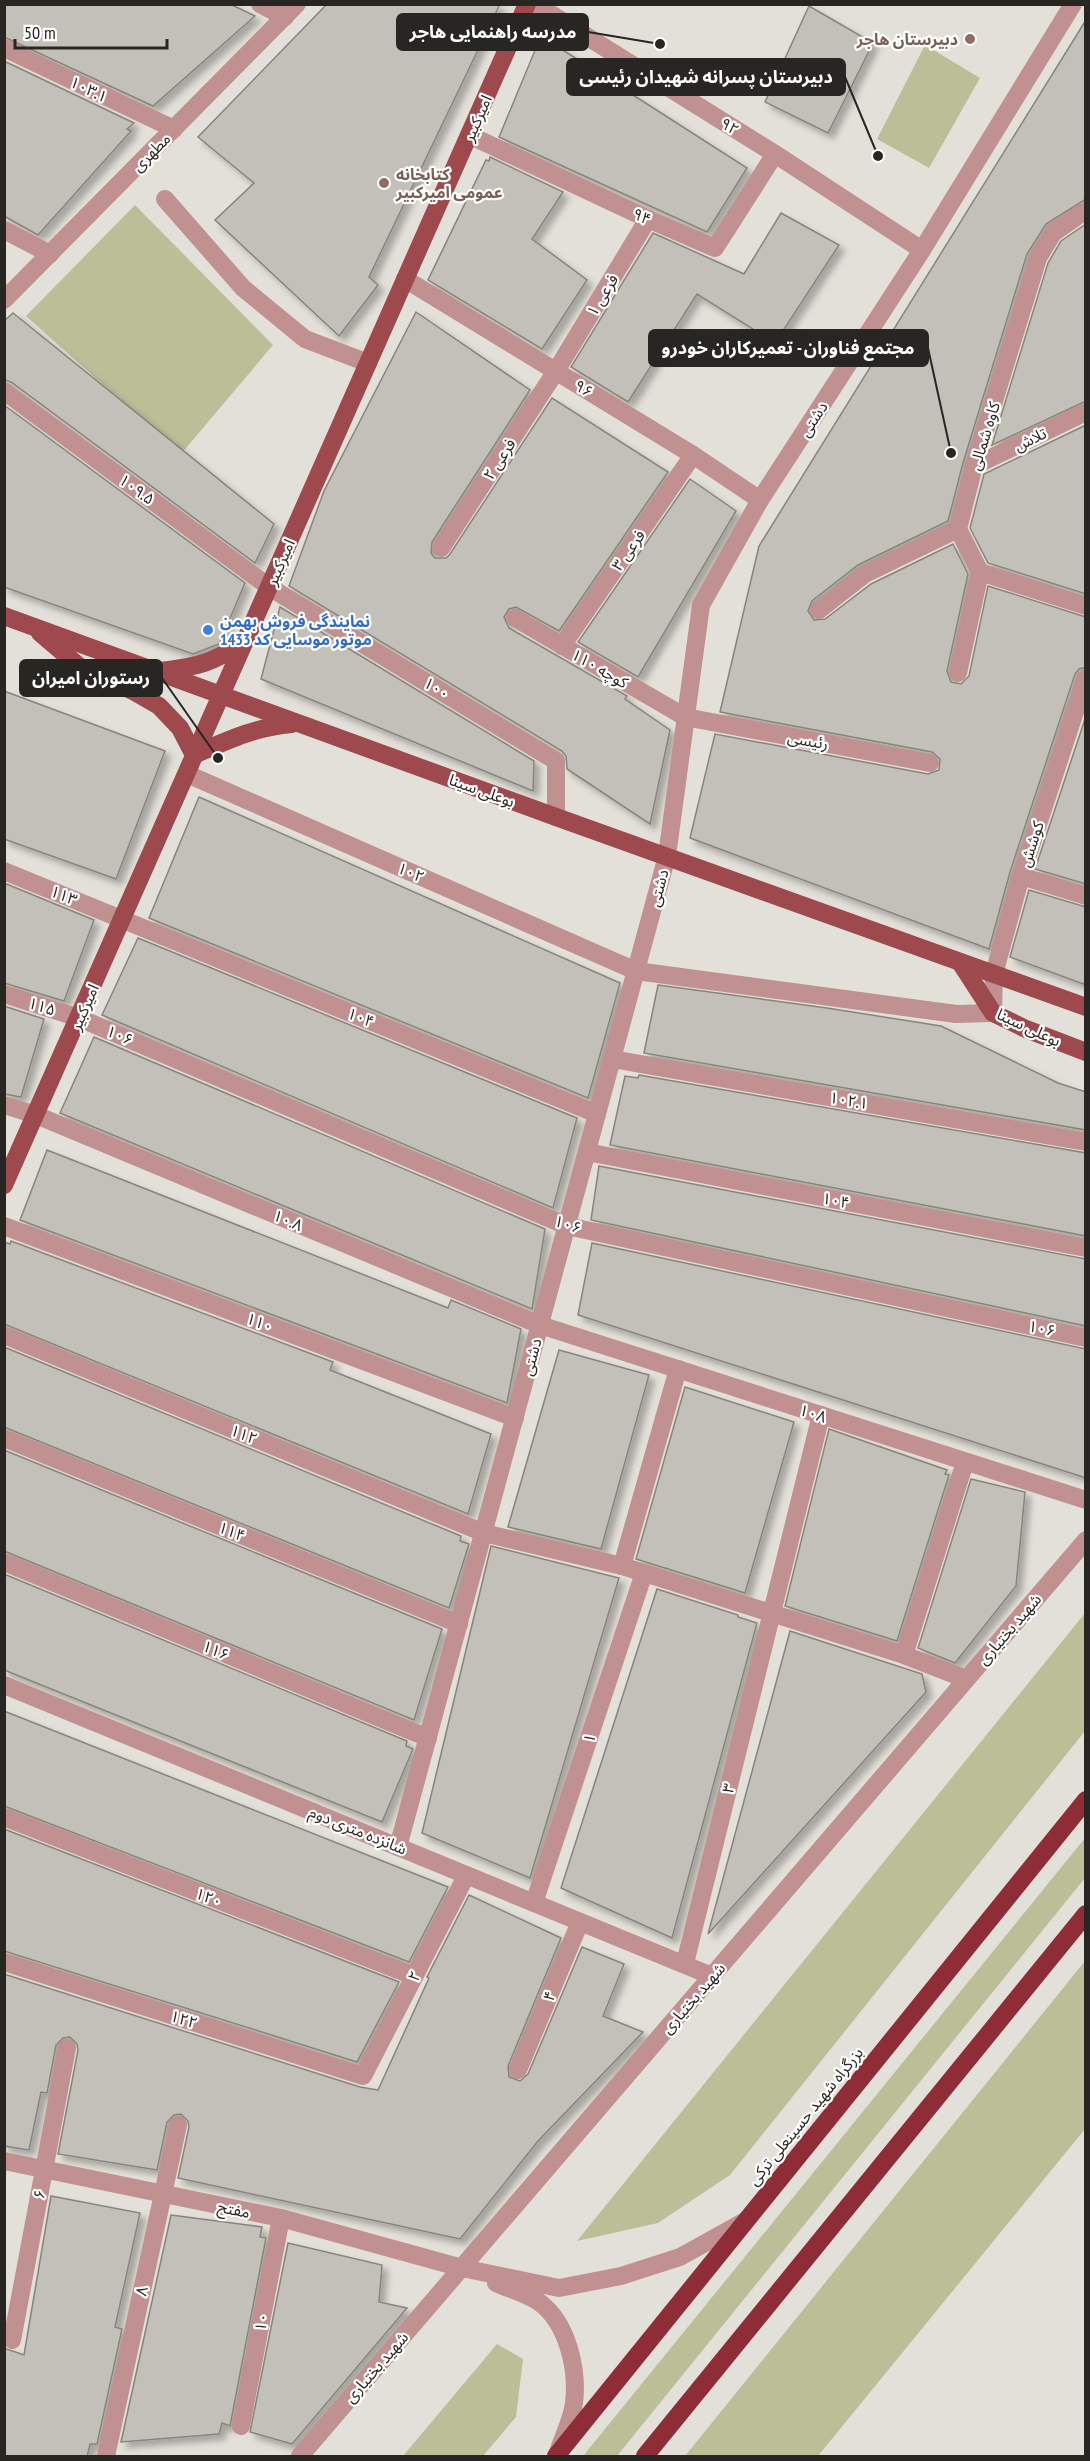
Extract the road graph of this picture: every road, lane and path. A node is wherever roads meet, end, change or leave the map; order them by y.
1 (260, 4) edge
2 (527, 4) edge
3 (535, 4) edge
4 (1073, 4) edge
5 (291, 11) edge
6 (4, 48) edge
7 (174, 129) junction
8 (469, 135) junction
9 (775, 154) junction
10 (165, 199) dead end
11 (1086, 210) edge
12 (648, 219) junction
13 (4, 230) edge
14 (922, 250) junction
15 (50, 254) junction
16 (405, 279) junction
17 (4, 300) edge
18 (368, 363) junction
19 (556, 371) junction
20 (4, 391) edge
21 (1086, 412) edge
22 (693, 455) junction
23 (974, 466) junction
24 (760, 500) junction
25 (958, 529) junction
26 (441, 548) dead end
27 (980, 572) junction
28 (269, 587) junction
29 (1086, 606) edge
30 (819, 610) dead end
31 (4, 616) edge
32 (515, 618) dead end
33 (29, 625) junction
34 (245, 641) junction
35 (562, 646) junction
36 (157, 671) junction
37 (958, 673) dead end
38 (1086, 678) edge
39 (221, 694) junction
40 (685, 717) junction
41 (300, 724) junction
42 (194, 755) junction
43 (930, 763) dead end
44 (187, 774) junction
45 (556, 817) junction
46 (667, 856) junction
47 (4, 871) edge
48 (1021, 876) junction
49 (1086, 896) edge
50 (124, 919) junction
51 (960, 962) junction
52 (636, 971) junction
53 (994, 974) junction
54 (4, 994) edge
55 (1086, 1007) edge
56 (993, 1012) junction
57 (79, 1018) junction
58 (1086, 1052) edge
59 (612, 1059) junction
60 (4, 1105) edge
61 (597, 1114) junction
62 (36, 1115) junction
63 (1086, 1142) edge
64 (587, 1152) junction
65 (4, 1185) edge
66 (4, 1226) edge
67 (567, 1226) junction
68 (1086, 1248) edge
69 (540, 1325) junction
70 (4, 1335) edge
71 (1086, 1338) edge
72 (678, 1369) junction
73 (821, 1416) junction
74 (515, 1418) junction
75 (4, 1438) edge
76 (965, 1462) junction
77 (1086, 1500) edge
78 (484, 1533) junction
79 (1086, 1540) edge
80 (4, 1562) edge
81 (622, 1566) junction
82 (644, 1573) junction
83 (772, 1614) junction
84 (459, 1624) junction
85 (904, 1655) junction
86 (966, 1679) junction
87 (4, 1685) edge
88 (428, 1738) junction
89 (1086, 1800) edge
90 (4, 1817) edge
91 (398, 1847) junction
92 (466, 1876) junction
93 (534, 1903) junction
94 (1086, 1914) edge
95 (580, 1922) junction
96 (4, 1962) edge
97 (684, 1963) junction
98 (414, 1976) junction
99 (712, 1976) junction
100 (67, 2048) dead end
101 (518, 2070) dead end
102 (363, 2076) joint
103 (178, 2125) dead end
104 (4, 2161) edge
105 (44, 2169) junction
106 (162, 2194) junction
107 (281, 2218) junction
108 (746, 2221) junction
109 (462, 2268) junction
110 (12, 2340) dead end
111 (242, 2426) dead end
112 (556, 2456) edge
113 (106, 2457) edge
114 (300, 2457) edge
115 (645, 2457) edge

1 - 5 street
2 - 8 main road, امیرکبیر
3 - 9 street, ۹۲
4 - 14 street, دشتی
5 - 7 street, مطهری
6 - 7 street, ۱۰۳.۱
7 - 15 street, مطهری
8 - 12 street, ۹۴
8 - 16 main road, امیرکبیر
9 - 12 street, ۹۴
9 - 14 street, ۹۲
10 - 18 street
11 - 23 street, کاوه شمالی
12 - 19 street, فرعی ۱
13 - 15 street
14 - 24 street, دشتی
15 - 17 street, مطهری
16 - 18 main road, امیرکبیر
16 - 19 street, ۹۶
18 - 28 main road, امیرکبیر
19 - 22 street, ۹۶
19 - 26 street, فرعی ۲
20 - 28 street, ۱۰۹.۵
21 - 23 street, تلاش
22 - 24 street, ۹۶
22 - 35 street, فرعی ۳
23 - 25 street, کاوه شمالی
24 - 40 street, دشتی
25 - 27 street
25 - 30 street
27 - 29 street
27 - 37 street
28 - 34 main road, امیرکبیر
28 - 45 street, ۱۰۰
31 - 33 main road, بوعلی سینا
32 - 35 street, کوچه ۱۱۰
33 - 36 main road, بوعلی سینا
33 - 42 main road
34 - 36 main road
34 - 39 main road, امیرکبیر
35 - 40 street, کوچه ۱۱۰
36 - 39 main road, بوعلی سینا
38 - 48 street, کوشش
39 - 41 main road, بوعلی سینا
39 - 42 main road, امیرکبیر
40 - 43 street, رئیسی
40 - 46 street, دشتی
41 - 42 main road
41 - 45 main road, بوعلی سینا
42 - 44 main road, امیرکبیر
44 - 50 main road, امیرکبیر
44 - 52 street, ۱۰۲
45 - 46 main road, بوعلی سینا
46 - 51 main road, بوعلی سینا
46 - 52 street, دشتی
47 - 50 street, ۱۱۳
48 - 49 street
48 - 53 street, کوشش
50 - 57 main road, امیرکبیر
50 - 61 street, ۱۰۴
51 - 53 main road, بوعلی سینا
51 - 56 main road, بوعلی سینا
52 - 56 street, ۱۰۲
52 - 59 street, دشتی
53 - 55 main road, بوعلی سینا
53 - 56 street, کوشش
54 - 57 street, ۱۱۵
56 - 58 main road, بوعلی سینا
57 - 62 main road, امیرکبیر
57 - 67 street, ۱۰۶
59 - 61 street, دشتی
59 - 63 street, ۱۰۲.۱
60 - 62 street, ۱۰.۸
61 - 64 street, دشتی
62 - 65 main road, امیرکبیر
62 - 69 street, ۱۰.۸
64 - 67 street, دشتی
64 - 68 street, ۱۰۴
66 - 74 street, ۱۱۰
67 - 69 street, دشتی
67 - 71 street, ۱۰۶
69 - 72 street, ۱۰۸
69 - 74 street, دشتی
70 - 78 street, ۱۱۲
72 - 73 street, ۱۰۸
72 - 81 street
73 - 76 street, ۱۰۸
73 - 83 street, ۳
74 - 78 street, دشتی
75 - 84 street, ۱۱۴
76 - 77 street, ۱۰۸
76 - 85 street
78 - 81 street, ۱۱۲
78 - 84 street, دشتی
79 - 86 street, شهید بختیاری
80 - 88 street, ۱۱۶
81 - 82 street, ۱۱۲
82 - 83 street, ۱۱۲
82 - 93 street, ۱
83 - 85 street, ۱۱۲
83 - 97 street, ۳
84 - 88 street, دشتی
85 - 86 street, ۱۱۲
86 - 99 street, شهید بختیاری
87 - 91 street, شانزده متری دوم
88 - 91 street, دشتی
89 - 108 highway, بزرگراه شهید حسینعلی ترکی
90 - 98 street, ۱۲۰
91 - 92 street, شانزده متری دوم
92 - 93 street, شانزده متری دوم
92 - 98 street, ۲
93 - 95 street, شانزده متری دوم
94 - 115 highway
95 - 97 street, شانزده متری دوم
95 - 101 street, ۴
96 - 102 street, ۱۲۲
97 - 99 street, شانزده متری دوم
98 - 102 street, ۲
99 - 109 street, شهید بختیاری
100 - 105 street, ۶
103 - 106 street, ۸
104 - 105 street, مفتح
105 - 106 street, مفتح
105 - 110 street, ۶
106 - 107 street, مفتح
106 - 113 street, ۸
107 - 109 street, مفتح
107 - 111 street, ۱۰
108 - 109 street
108 - 112 highway, بزرگراه شهید حسینعلی ترکی
109 - 112 street
109 - 114 street, شهید بختیاری

